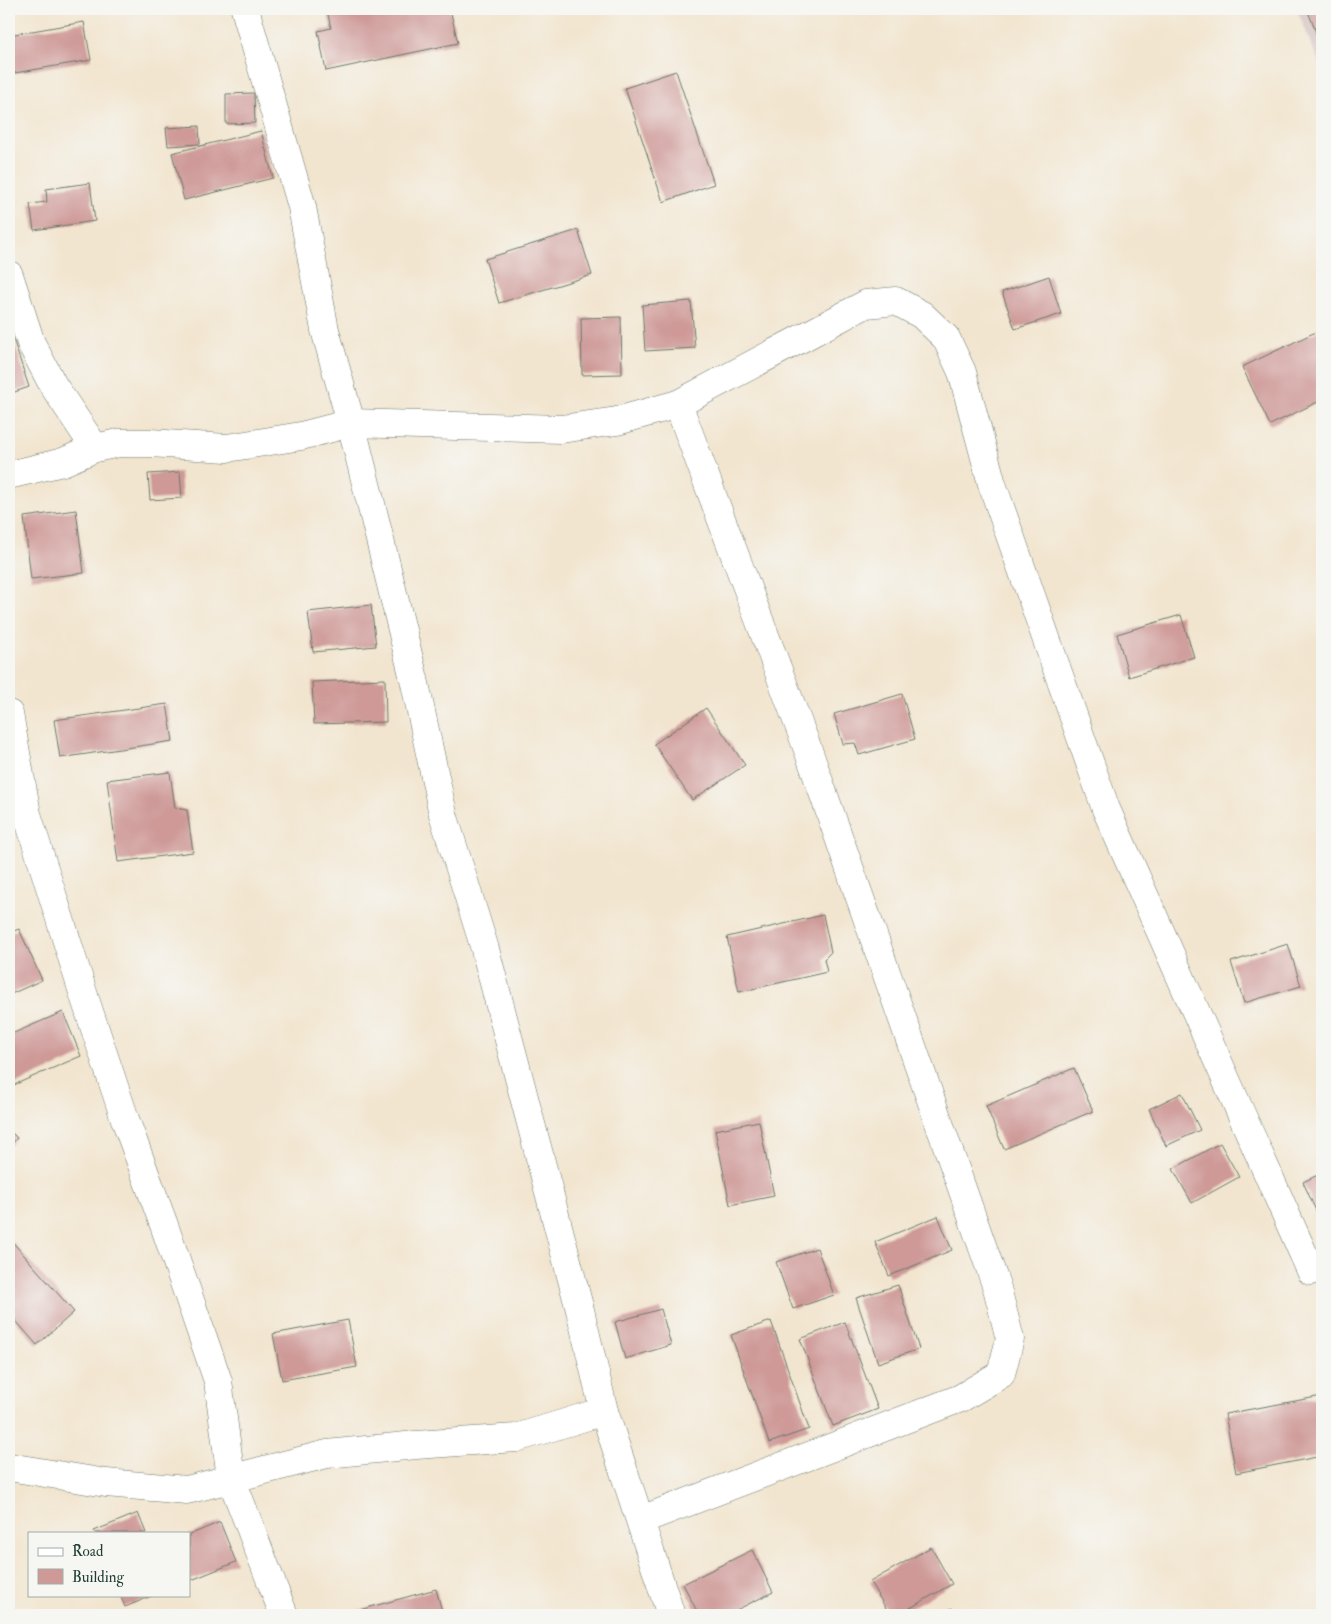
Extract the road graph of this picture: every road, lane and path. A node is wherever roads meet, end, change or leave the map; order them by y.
1 (245, 9) edge
2 (9, 275) edge
3 (678, 404) junction
4 (351, 423) junction
5 (95, 448) junction
6 (9, 475) edge
7 (9, 714) edge
8 (1312, 1271) dead end
9 (604, 1411) junction
10 (9, 1466) edge
11 (230, 1478) junction
12 (641, 1520) junction
13 (284, 1615) edge
14 (671, 1615) edge

1 - 4 street
2 - 5 street
3 - 4 street
3 - 8 street
3 - 12 street
4 - 5 street
4 - 9 street
5 - 6 street
7 - 11 street
9 - 11 street
9 - 12 street
10 - 11 street
11 - 13 street
12 - 14 street

